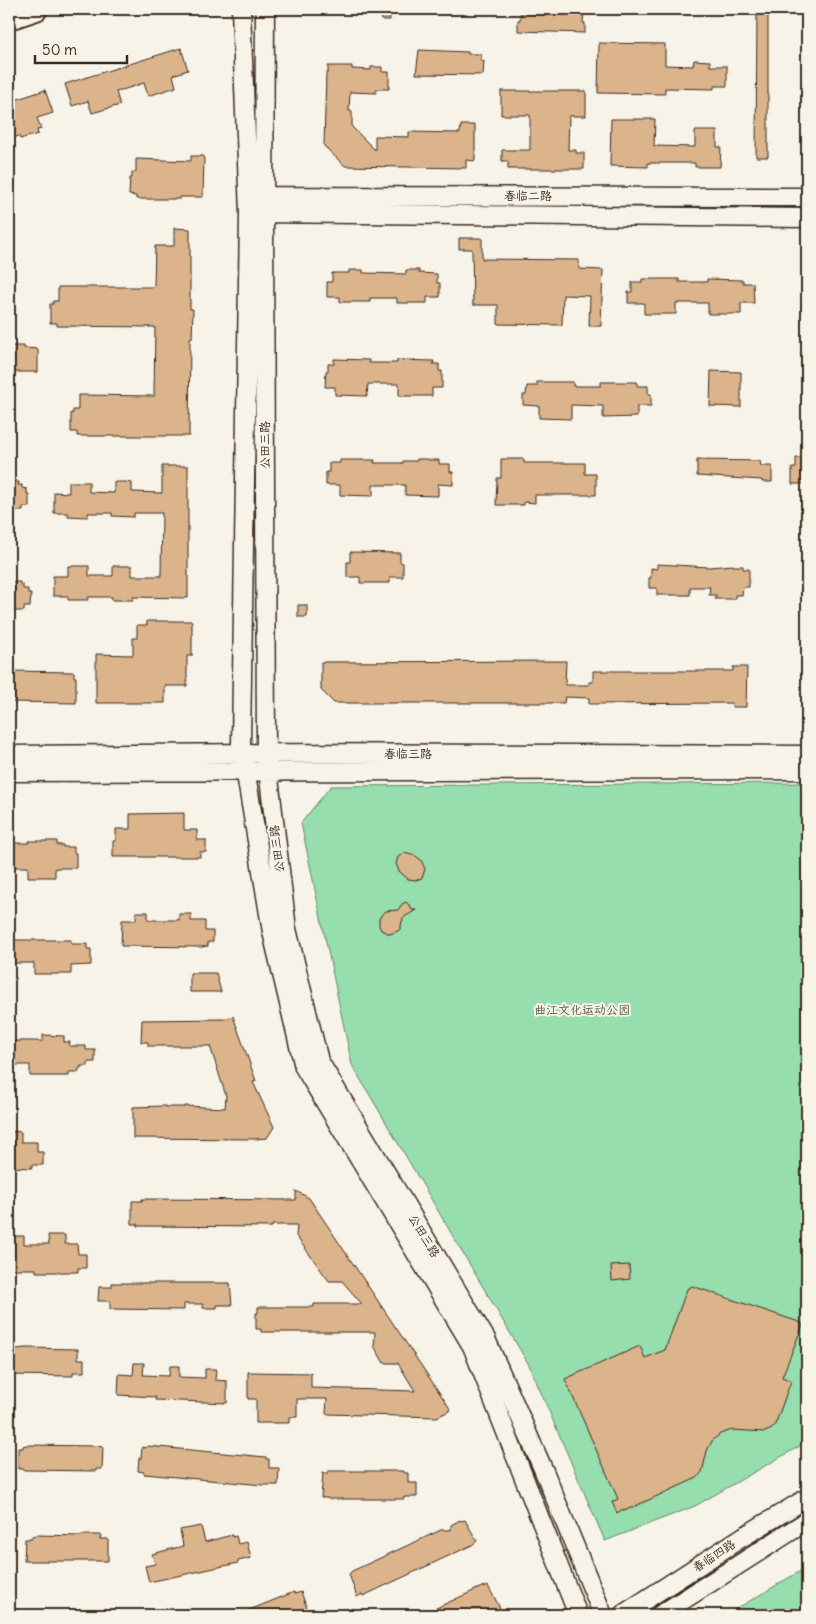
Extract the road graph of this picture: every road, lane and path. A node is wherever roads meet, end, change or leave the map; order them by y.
1 (36, 9) edge
2 (242, 9) edge
3 (265, 9) edge
4 (9, 18) edge
5 (807, 197) edge
6 (256, 205) junction
7 (807, 218) edge
8 (242, 753) junction
9 (266, 753) junction
10 (9, 755) edge
11 (807, 755) edge
12 (807, 770) edge
13 (245, 771) junction
14 (268, 771) junction
15 (9, 772) edge
16 (807, 1498) edge
17 (807, 1521) edge
18 (578, 1615) edge
19 (603, 1615) edge
20 (622, 1615) edge
21 (660, 1615) edge

1 - 4 highway
2 - 6 street, 公田三路
3 - 6 street, 公田三路
5 - 6 street, 春临二路
6 - 7 street, 春临二路
6 - 8 street, 公田三路
6 - 9 street, 公田三路
8 - 9 street, 春临三路
8 - 10 street, 春临三路
8 - 13 street, 公田三路
9 - 11 street, 春临三路
9 - 14 street, 公田三路
12 - 14 street, 春临三路
13 - 14 street, 春临三路
13 - 15 street, 春临三路
13 - 18 street, 公田三路
14 - 19 street, 公田三路
16 - 20 street, 春临四路
17 - 21 street, 春临四路

